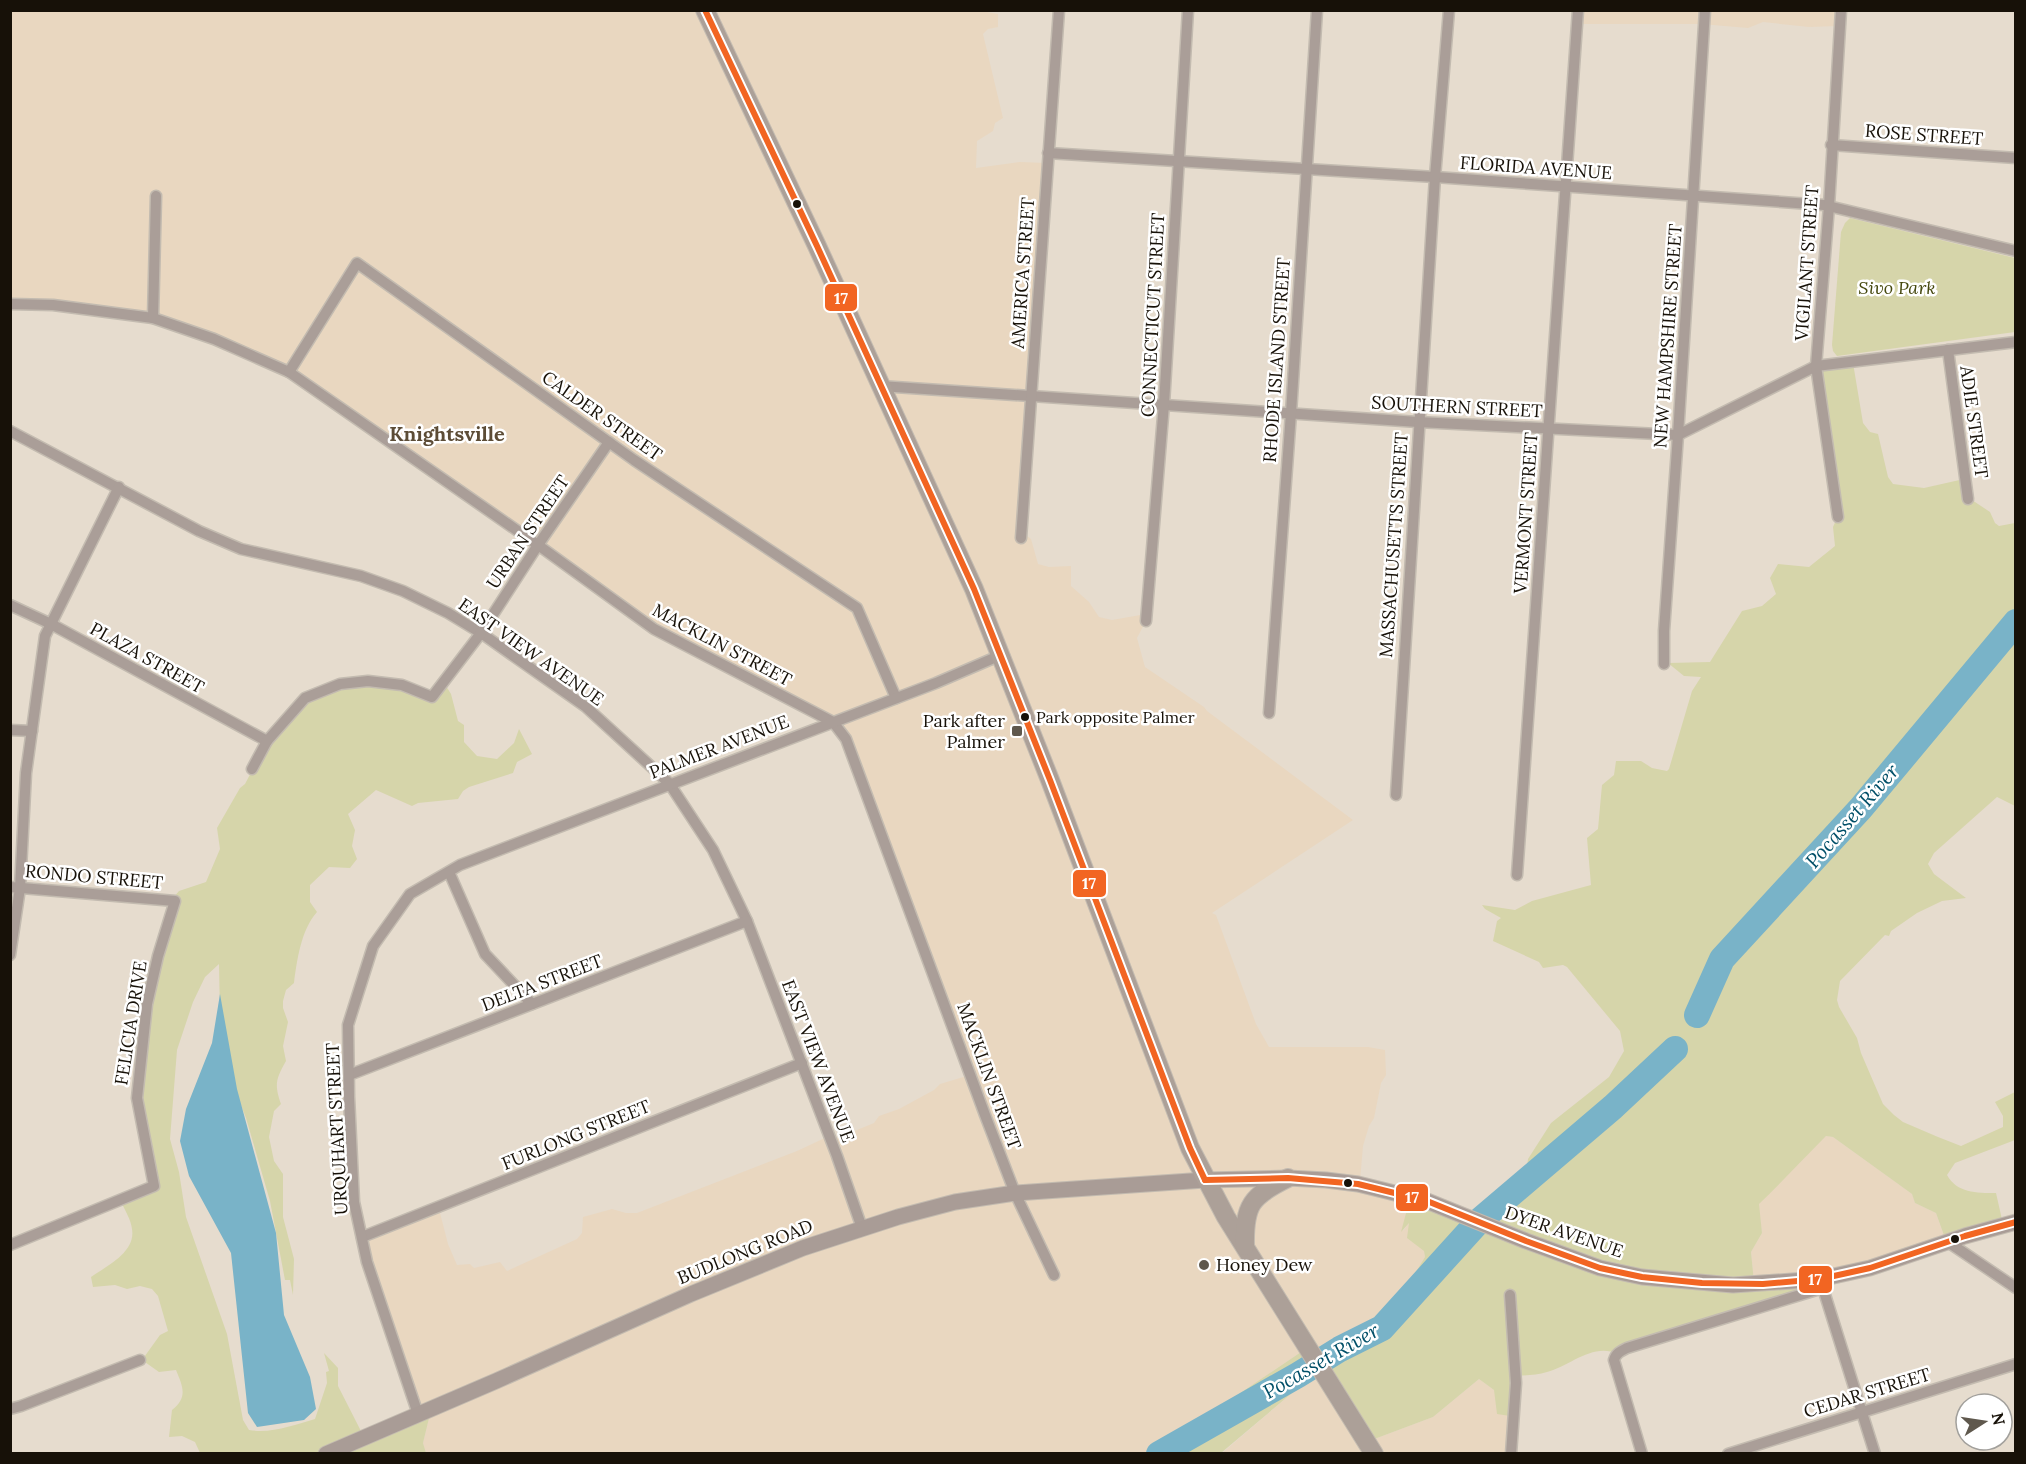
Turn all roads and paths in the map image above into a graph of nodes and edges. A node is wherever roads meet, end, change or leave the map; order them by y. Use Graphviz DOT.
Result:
graph roads {
  1 [pos="705,10"];
  2 [pos="1059,10"];
  3 [pos="1188,10"];
  4 [pos="1317,10"];
  5 [pos="1449,10"];
  6 [pos="1578,10"];
  7 [pos="1705,10"];
  8 [pos="1841,10"];
  9 [pos="1831,145"];
  10 [pos="1048,153"];
  11 [pos="2016,158"];
  12 [pos="1178,160"];
  13 [pos="1307,168"];
  14 [pos="1435,177"];
  15 [pos="1567,188"];
  16 [pos="156,196"];
  17 [pos="1694,196"];
  18 [pos="1829,206"];
  19 [pos="2016,251"];
  20 [pos="10,304"];
  21 [pos="153,318"];
  22 [pos="2016,342"];
  23 [pos="1948,350"];
  24 [pos="1816,366"];
  25 [pos="289,372"];
  26 [pos="879,386"];
  27 [pos="1031,395"];
  28 [pos="1164,404"];
  29 [pos="1291,413"];
  30 [pos="1418,422"];
  31 [pos="1549,428"];
  32 [pos="10,431"];
  33 [pos="1678,435"];
  34 [pos="609,442"];
  35 [pos="119,487"];
  36 [pos="1968,499"];
  37 [pos="1838,517"];
  38 [pos="1021,538"];
  39 [pos="538,545"];
  40 [pos="10,605"];
  41 [pos="1146,621"];
  42 [pos="51,624"];
  43 [pos="481,633"];
  44 [pos="1001,655"];
  45 [pos="1664,664"];
  46 [pos="896,698"];
  47 [pos="1269,713"];
  48 [pos="832,722"];
  49 [pos="10,730"];
  50 [pos="32,731"];
  51 [pos="267,741"];
  52 [pos="252,769"];
  53 [pos="669,783"];
  54 [pos="1396,795"];
  55 [pos="449,872"];
  56 [pos="1517,875"];
  57 [pos="15,887"];
  58 [pos="175,901"];
  59 [pos="747,921"];
  60 [pos="10,955"];
  61 [pos="532,1004"];
  62 [pos="802,1063"];
  63 [pos="349,1075"];
  64 [pos="1288,1178"];
  65 [pos="1205,1180"];
  66 [pos="1015,1193"];
  67 [pos="2016,1222"];
  68 [pos="862,1228"];
  69 [pos="362,1237"];
  70 [pos="1948,1242"];
  71 [pos="10,1245"];
  72 [pos="1245,1248"];
  73 [pos="1054,1275"];
  74 [pos="1821,1283"];
  75 [pos="2016,1288"];
  76 [pos="1510,1295"];
  77 [pos="140,1360"];
  78 [pos="2016,1364"];
  79 [pos="10,1409"];
  80 [pos="1861,1412"];
  81 [pos="418,1414"];
  82 [pos="326,1454"];
  83 [pos="1374,1454"];
  84 [pos="1511,1454"];
  85 [pos="1642,1454"];
  86 [pos="1728,1454"];
  87 [pos="1875,1454"];
  1 -- 26 [label="main road"];
  2 -- 10 [label="street, AMERICA STREET"];
  3 -- 12 [label="street, CONNECTICUT STREET"];
  4 -- 13 [label="street, RHODE ISLAND STREET"];
  5 -- 14 [label="street, MASSACHUSETTS STREET"];
  6 -- 15 [label="street, VERMONT STREET"];
  7 -- 17 [label="street, NEW HAMPSHIRE STREET"];
  8 -- 9 [label="street, VIGILANT STREET"];
  9 -- 11 [label="street, ROSE STREET"];
  9 -- 18 [label="street, VIGILANT STREET"];
  10 -- 12 [label="street, FLORIDA AVENUE"];
  10 -- 27 [label="street, AMERICA STREET"];
  12 -- 13 [label="street, FLORIDA AVENUE"];
  12 -- 28 [label="street, CONNECTICUT STREET"];
  13 -- 14 [label="street, FLORIDA AVENUE"];
  13 -- 29 [label="street, RHODE ISLAND STREET"];
  14 -- 15 [label="street, FLORIDA AVENUE"];
  14 -- 30 [label="street, MASSACHUSETTS STREET"];
  15 -- 17 [label="street, FLORIDA AVENUE"];
  15 -- 31 [label="street, VERMONT STREET"];
  16 -- 21 [label="street"];
  17 -- 18 [label="street, FLORIDA AVENUE"];
  17 -- 33 [label="street, NEW HAMPSHIRE STREET"];
  18 -- 19 [label="street, FLORIDA AVENUE"];
  18 -- 24 [label="street, VIGILANT STREET"];
  20 -- 21 [label="street, MACKLIN STREET"];
  21 -- 25 [label="street, MACKLIN STREET"];
  22 -- 23 [label="street, SOUTHERN STREET"];
  23 -- 24 [label="street, SOUTHERN STREET"];
  23 -- 36 [label="street, ADIE STREET"];
  24 -- 33 [label="street, SOUTHERN STREET"];
  24 -- 37 [label="street, VIGILANT STREET"];
  25 -- 34 [label="street, CALDER STREET"];
  25 -- 39 [label="street, MACKLIN STREET"];
  26 -- 27 [label="street, SOUTHERN STREET"];
  26 -- 44 [label="main road"];
  27 -- 28 [label="street, SOUTHERN STREET"];
  27 -- 38 [label="street, AMERICA STREET"];
  28 -- 29 [label="street, SOUTHERN STREET"];
  28 -- 41 [label="street, CONNECTICUT STREET"];
  29 -- 30 [label="street, SOUTHERN STREET"];
  29 -- 47 [label="street, RHODE ISLAND STREET"];
  30 -- 31 [label="street, SOUTHERN STREET"];
  30 -- 54 [label="street, MASSACHUSETTS STREET"];
  31 -- 33 [label="street, SOUTHERN STREET"];
  31 -- 56 [label="street, VERMONT STREET"];
  32 -- 35 [label="street, EAST VIEW AVENUE"];
  33 -- 45 [label="street, NEW HAMPSHIRE STREET"];
  34 -- 39 [label="street, URBAN STREET"];
  34 -- 46 [label="street, CALDER STREET"];
  35 -- 42 [label="street"];
  35 -- 43 [label="street, EAST VIEW AVENUE"];
  39 -- 43 [label="street, URBAN STREET"];
  39 -- 48 [label="street, MACKLIN STREET"];
  40 -- 42 [label="street, PLAZA STREET"];
  42 -- 50 [label="street"];
  42 -- 51 [label="street, PLAZA STREET"];
  43 -- 51 [label="street, URBAN STREET"];
  43 -- 53 [label="street, EAST VIEW AVENUE"];
  44 -- 46 [label="street, PALMER AVENUE"];
  44 -- 65 [label="main road"];
  46 -- 48 [label="street, PALMER AVENUE"];
  48 -- 53 [label="street, PALMER AVENUE"];
  48 -- 66 [label="street, MACKLIN STREET"];
  49 -- 50 [label="street"];
  50 -- 57 [label="street"];
  51 -- 52 [label="street"];
  53 -- 55 [label="street, PALMER AVENUE"];
  53 -- 59 [label="street, EAST VIEW AVENUE"];
  55 -- 61 [label="street"];
  55 -- 63 [label="street, URQUHART STREET"];
  57 -- 58 [label="street, RONDO STREET"];
  57 -- 60 [label="street"];
  58 -- 71 [label="street, FELICIA DRIVE"];
  59 -- 61 [label="street, DELTA STREET"];
  59 -- 62 [label="street, EAST VIEW AVENUE"];
  61 -- 63 [label="street, DELTA STREET"];
  62 -- 68 [label="street, EAST VIEW AVENUE"];
  62 -- 69 [label="street, FURLONG STREET"];
  63 -- 69 [label="street, URQUHART STREET"];
  64 -- 65 [label="main road, DYER AVENUE"];
  64 -- 72 [label="main road"];
  64 -- 74 [label="main road, DYER AVENUE"];
  65 -- 66 [label="main road, BUDLONG ROAD"];
  65 -- 72 [label="main road"];
  66 -- 68 [label="main road, BUDLONG ROAD"];
  66 -- 73 [label="street, MACKLIN STREET"];
  67 -- 70 [label="main road, DYER AVENUE"];
  68 -- 81 [label="main road, BUDLONG ROAD"];
  69 -- 81 [label="street, URQUHART STREET"];
  70 -- 74 [label="main road, DYER AVENUE"];
  70 -- 75 [label="street"];
  72 -- 83 [label="main road"];
  74 -- 80 [label="street"];
  74 -- 85 [label="street"];
  76 -- 84 [label="street"];
  77 -- 79 [label="street"];
  78 -- 80 [label="street, CEDAR STREET"];
  80 -- 86 [label="street, CEDAR STREET"];
  80 -- 87 [label="street"];
  81 -- 82 [label="main road, BUDLONG ROAD"];
}
